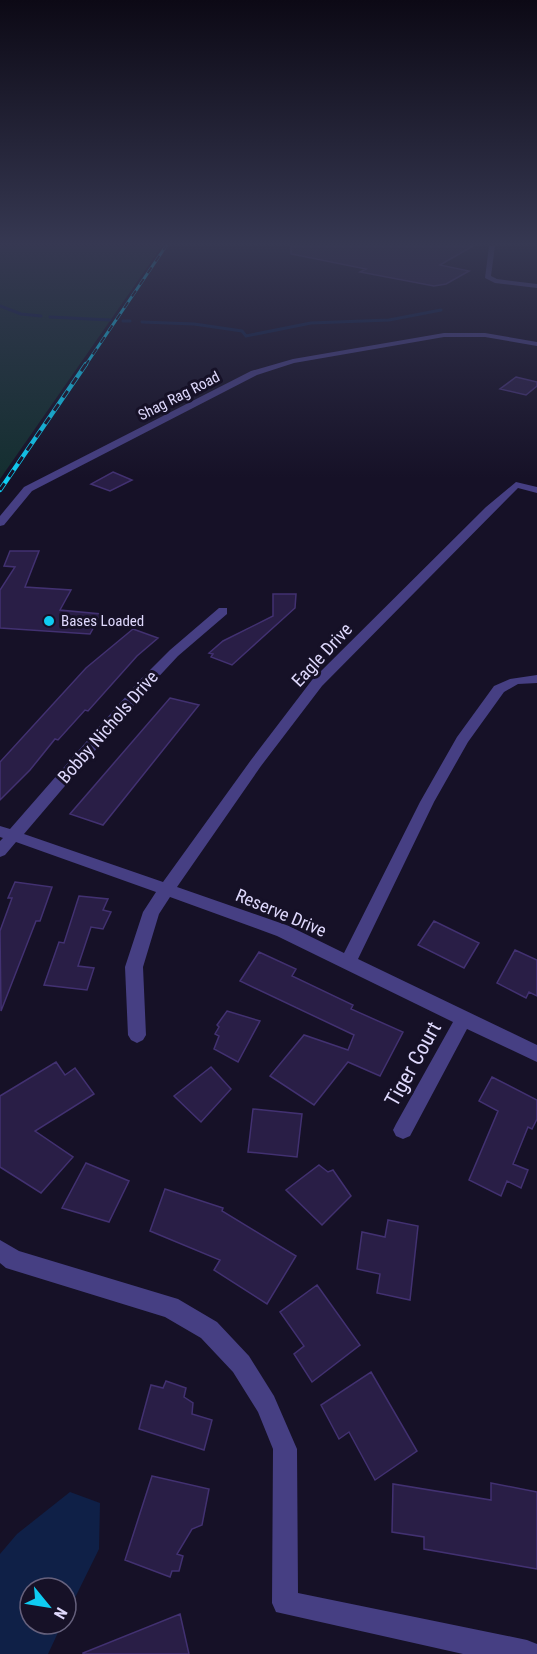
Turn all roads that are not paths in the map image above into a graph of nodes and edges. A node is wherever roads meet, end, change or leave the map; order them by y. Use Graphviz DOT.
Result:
graph roads {
  1 [pos="537,344"];
  2 [pos="537,490"];
  3 [pos="0,523"];
  4 [pos="223,610"];
  5 [pos="537,679"];
  6 [pos="7,833"];
  7 [pos="0,851"];
  8 [pos="168,889"];
  9 [pos="347,963"];
  10 [pos="463,1020"];
  11 [pos="137,1035"];
  12 [pos="537,1054"];
  13 [pos="403,1130"];
  14 [pos="0,1251"];
  15 [pos="527,1654"];
  1 -- 3 [label="street, Shag Rag Road"];
  2 -- 8 [label="street, Eagle Drive"];
  4 -- 6 [label="street, Bobby Nichols Drive"];
  5 -- 9 [label="street"];
  6 -- 7 [label="street, Bobby Nichols Drive"];
  6 -- 8 [label="street, Reserve Drive"];
  8 -- 9 [label="street, Reserve Drive"];
  8 -- 11 [label="street"];
  9 -- 10 [label="street, Reserve Drive"];
  10 -- 12 [label="street, Reserve Drive"];
  10 -- 13 [label="street, Tiger Court"];
  14 -- 15 [label="street"];
}
